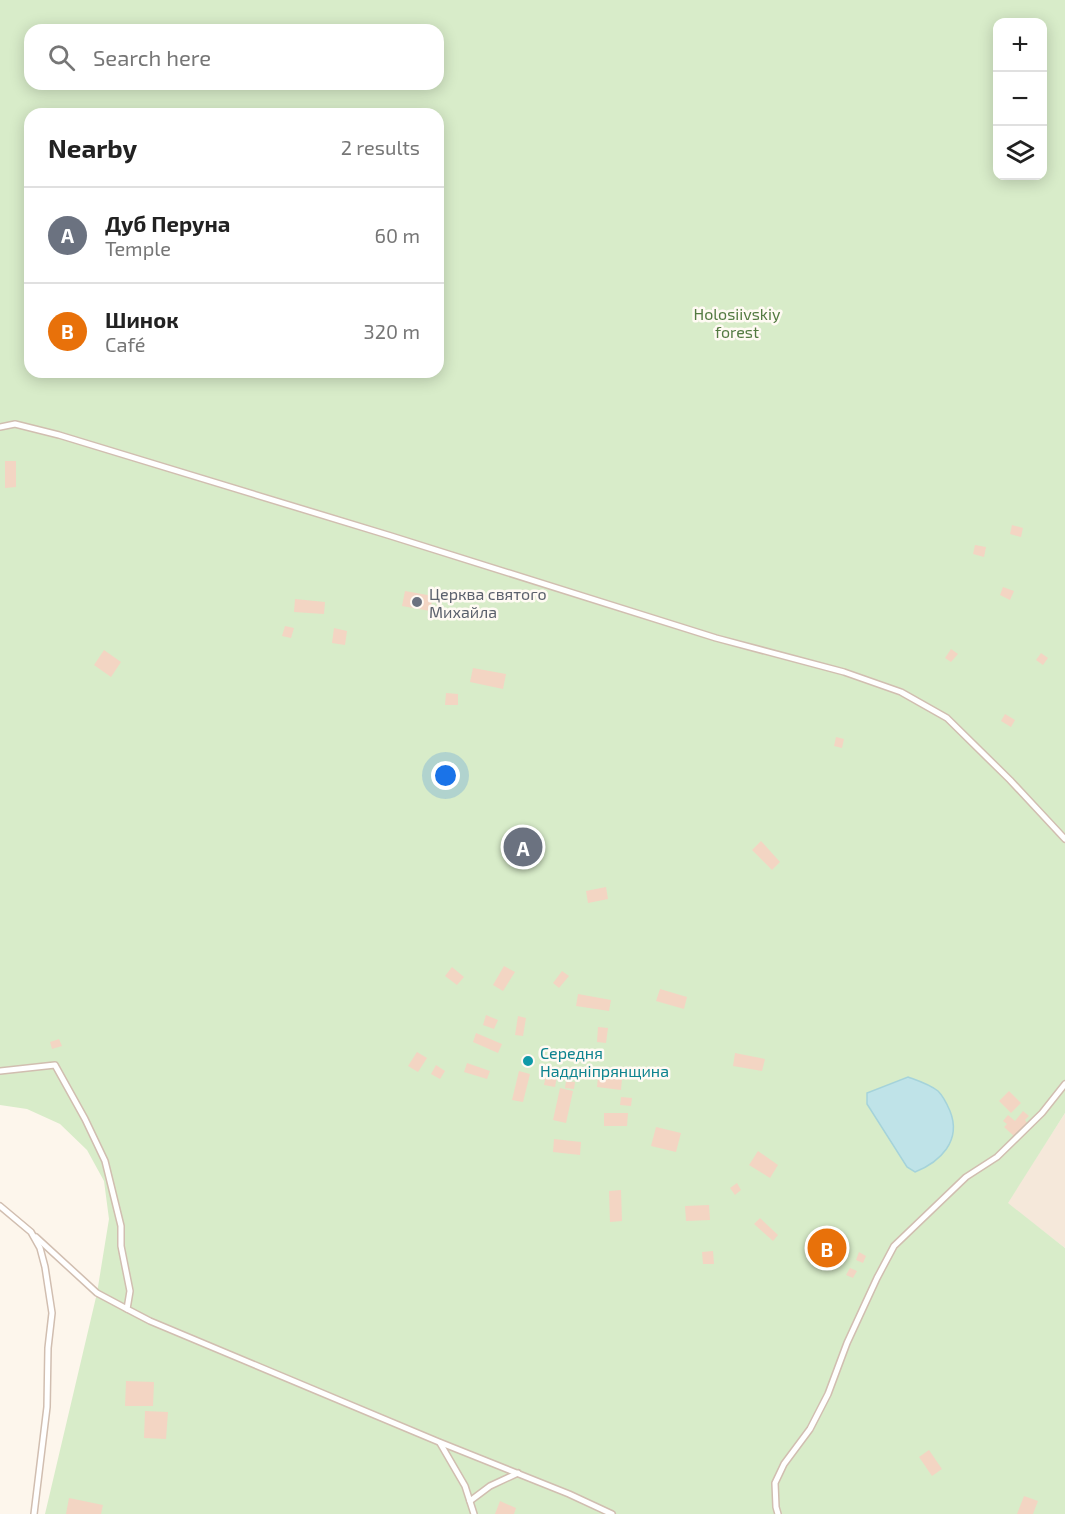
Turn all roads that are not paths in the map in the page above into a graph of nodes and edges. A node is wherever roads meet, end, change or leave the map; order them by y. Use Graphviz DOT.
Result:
graph roads {
  1 [pos="0,428"];
  2 [pos="1065,839"];
  3 [pos="0,1071"];
  4 [pos="1065,1083"];
  5 [pos="0,1206"];
  6 [pos="31,1232"];
  7 [pos="127,1309"];
  8 [pos="439,1442"];
  9 [pos="518,1473"];
  10 [pos="470,1501"];
  11 [pos="34,1514"];
  12 [pos="474,1514"];
  13 [pos="612,1514"];
  14 [pos="778,1514"];
  1 -- 2 [label="lane"];
  3 -- 7 [label="lane"];
  4 -- 14 [label="lane"];
  5 -- 6 [label="lane"];
  6 -- 7 [label="lane"];
  6 -- 11 [label="lane"];
  7 -- 8 [label="lane"];
  8 -- 9 [label="lane"];
  8 -- 10 [label="lane"];
  9 -- 10 [label="lane"];
  9 -- 13 [label="lane"];
  10 -- 12 [label="lane"];
}
